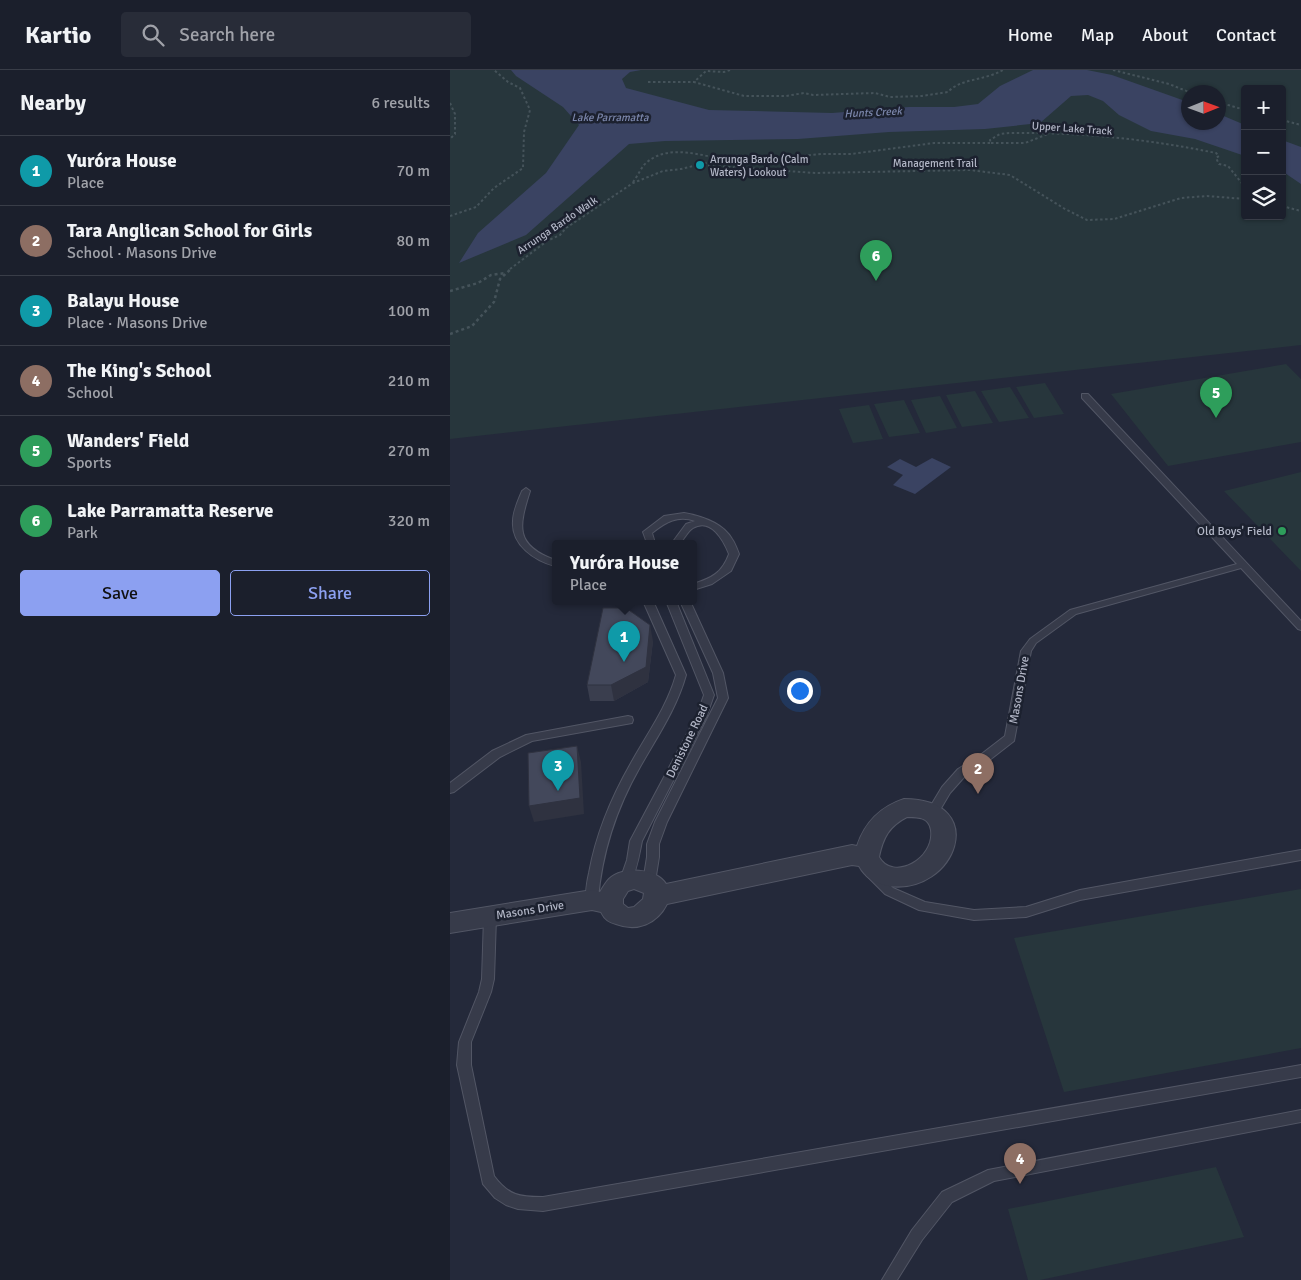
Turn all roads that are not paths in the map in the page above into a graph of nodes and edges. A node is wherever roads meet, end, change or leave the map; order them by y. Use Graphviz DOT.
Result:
graph roads {
  1 [pos="1085,396"];
  2 [pos="526,491"];
  3 [pos="703,522"];
  4 [pos="650,540"];
  5 [pos="678,540"];
  6 [pos="552,562"];
  7 [pos="1242,565"];
  8 [pos="697,586"];
  9 [pos="650,605"];
  10 [pos="673,605"];
  11 [pos="687,605"];
  12 [pos="1301,628"];
  13 [pos="628,720"];
  14 [pos="450,789"];
  15 [pos="933,812"];
  16 [pos="1301,855"];
  17 [pos="859,856"];
  18 [pos="644,886"];
  19 [pos="601,902"];
  20 [pos="490,917"];
  21 [pos="450,923"];
  22 [pos="1301,1071"];
  23 [pos="1301,1116"];
  24 [pos="889,1280"];
  1 -- 7 [label="lane"];
  2 -- 6 [label="lane"];
  3 -- 4 [label="lane"];
  3 -- 5 [label="lane"];
  3 -- 8 [label="lane"];
  7 -- 12 [label="lane"];
  7 -- 15 [label="lane, Masons Drive"];
  9 -- 19 [label="lane"];
  10 -- 18 [label="lane, Denistone Road"];
  11 -- 18 [label="lane, Denistone Road"];
  13 -- 14 [label="lane"];
  15 -- 17 [label="street"];
  15 -- 17 [label="street"];
  16 -- 17 [label="lane"];
  17 -- 18 [label="street"];
  18 -- 19 [label="street"];
  18 -- 19 [label="street"];
  19 -- 20 [label="street, Masons Drive"];
  20 -- 21 [label="street, Masons Drive"];
  20 -- 22 [label="lane"];
  23 -- 24 [label="lane"];
}
